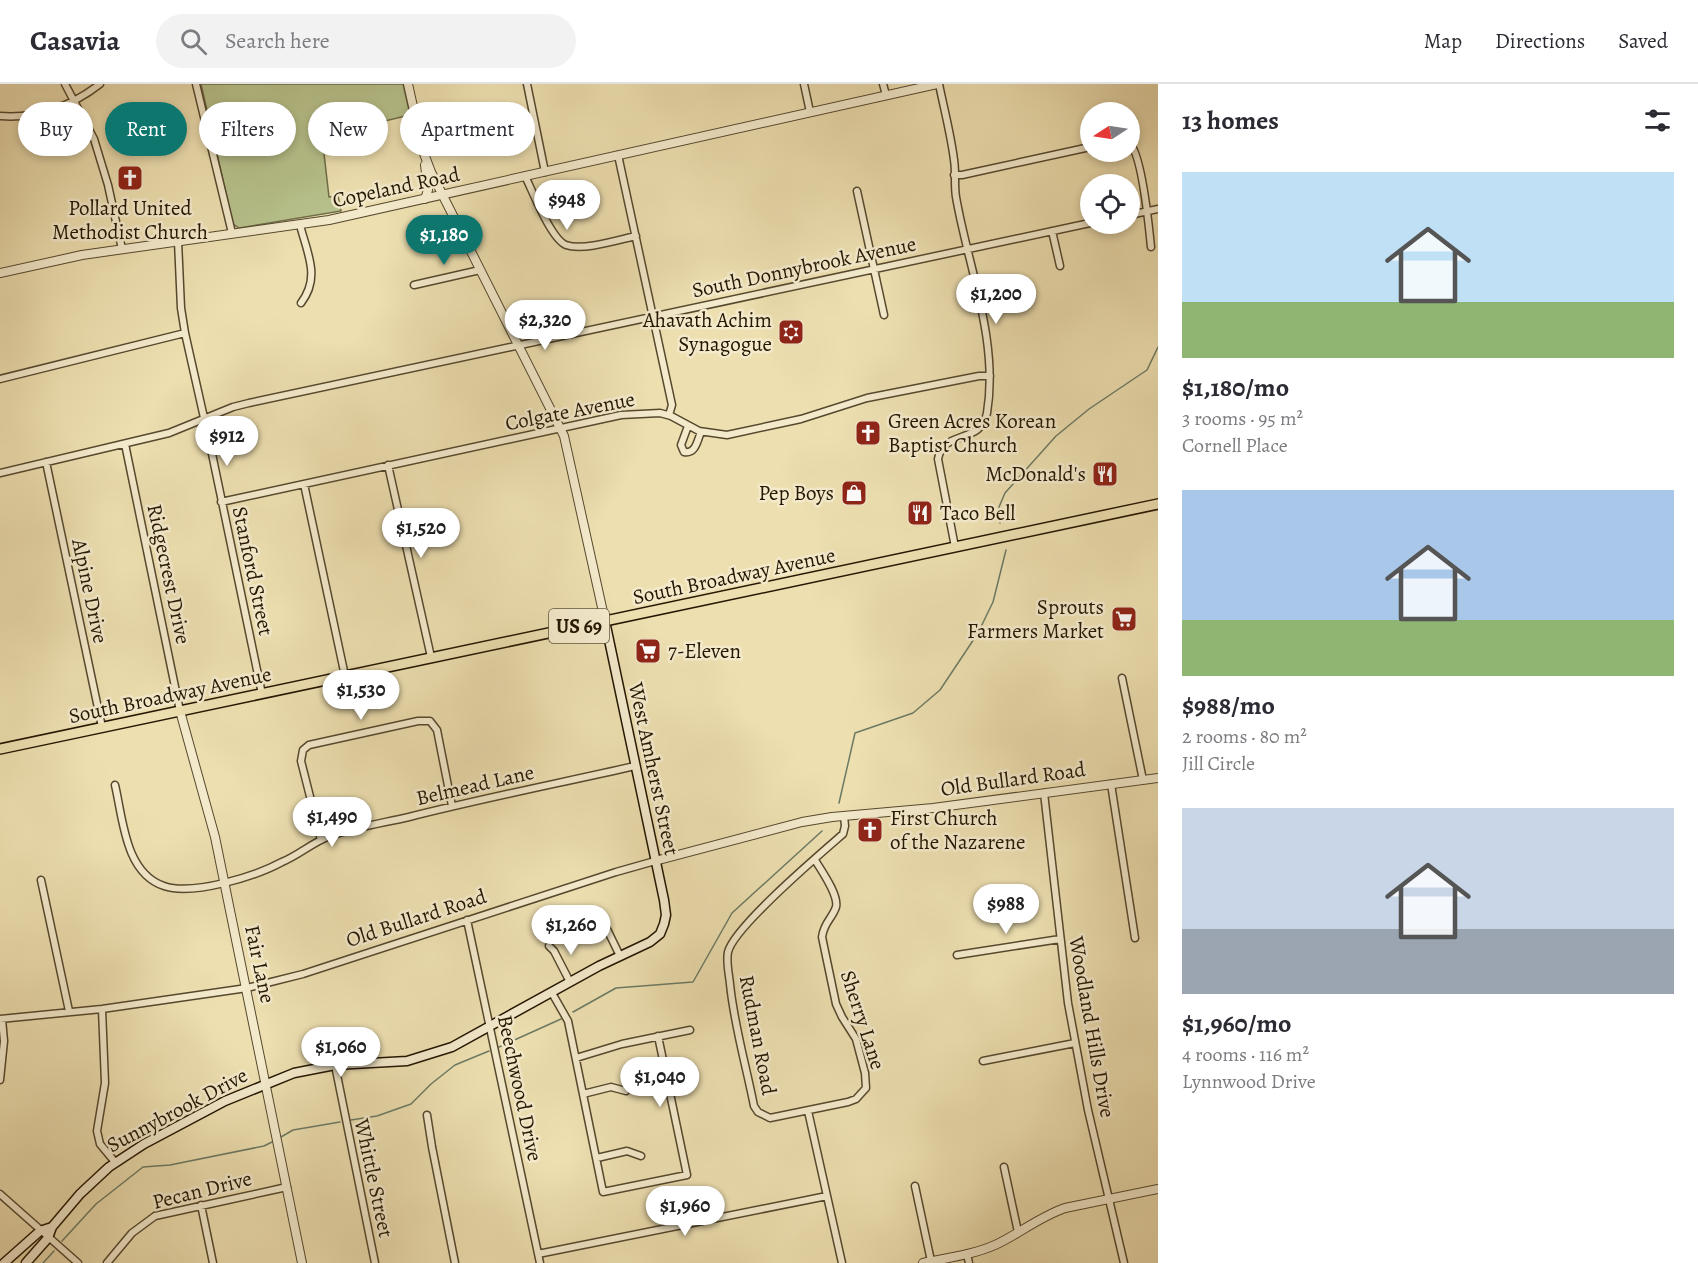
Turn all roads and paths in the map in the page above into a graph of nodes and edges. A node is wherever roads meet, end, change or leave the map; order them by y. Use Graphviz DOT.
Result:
graph roads {
  1 [pos="65,84"];
  2 [pos="100,84"];
  3 [pos="196,84"];
  4 [pos="408,84"];
  5 [pos="527,84"];
  6 [pos="804,84"];
  7 [pos="883,84"];
  8 [pos="938,84"];
  9 [pos="886,95"];
  10 [pos="74,102"];
  11 [pos="810,112"];
  12 [pos="0,116"];
  13 [pos="18,116"];
  14 [pos="93,137"];
  15 [pos="1080,149"];
  16 [pos="618,155"];
  17 [pos="425,157"];
  18 [pos="1138,162"];
  19 [pos="545,172"];
  20 [pos="954,175"];
  21 [pos="525,176"];
  22 [pos="857,191"];
  23 [pos="442,196"];
  24 [pos="425,200"];
  25 [pos="1158,208"];
  26 [pos="1147,211"];
  27 [pos="1140,212"];
  28 [pos="300,225"];
  29 [pos="1080,225"];
  30 [pos="1052,231"];
  31 [pos="232,233"];
  32 [pos="636,237"];
  33 [pos="178,241"];
  34 [pos="1151,247"];
  35 [pos="122,249"];
  36 [pos="967,249"];
  37 [pos="1060,266"];
  38 [pos="875,269"];
  39 [pos="480,270"];
  40 [pos="0,273"];
  41 [pos="414,285"];
  42 [pos="302,303"];
  43 [pos="884,315"];
  44 [pos="653,316"];
  45 [pos="185,333"];
  46 [pos="518,345"];
  47 [pos="990,376"];
  48 [pos="0,379"];
  49 [pos="669,415"];
  50 [pos="204,418"];
  51 [pos="688,426"];
  52 [pos="561,429"];
  53 [pos="701,432"];
  54 [pos="125,444"];
  55 [pos="46,462"];
  56 [pos="388,465"];
  57 [pos="0,472"];
  58 [pos="304,484"];
  59 [pos="221,501"];
  60 [pos="1158,504"];
  61 [pos="955,547"];
  62 [pos="605,621"];
  63 [pos="431,657"];
  64 [pos="345,676"];
  65 [pos="1122,678"];
  66 [pos="262,694"];
  67 [pos="180,711"];
  68 [pos="102,727"];
  69 [pos="0,749"];
  70 [pos="635,766"];
  71 [pos="1158,778"];
  72 [pos="1143,780"];
  73 [pos="1111,784"];
  74 [pos="115,785"];
  75 [pos="1044,793"];
  76 [pos="452,806"];
  77 [pos="844,816"];
  78 [pos="321,840"];
  79 [pos="815,860"];
  80 [pos="655,861"];
  81 [pos="41,880"];
  82 [pos="224,882"];
  83 [pos="467,920"];
  84 [pos="603,921"];
  85 [pos="664,924"];
  86 [pos="1135,938"];
  87 [pos="1060,939"];
  88 [pos="549,946"];
  89 [pos="620,956"];
  90 [pos="957,956"];
  91 [pos="570,982"];
  92 [pos="248,988"];
  93 [pos="552,993"];
  94 [pos="102,1009"];
  95 [pos="69,1011"];
  96 [pos="1,1019"];
  97 [pos="490,1028"];
  98 [pos="690,1030"];
  99 [pos="658,1036"];
  100 [pos="1075,1043"];
  101 [pos="576,1058"];
  102 [pos="983,1061"];
  103 [pos="335,1065"];
  104 [pos="0,1080"];
  105 [pos="266,1083"];
  106 [pos="626,1091"];
  107 [pos="583,1094"];
  108 [pos="808,1111"];
  109 [pos="427,1115"];
  110 [pos="640,1156"];
  111 [pos="597,1158"];
  112 [pos="115,1162"];
  113 [pos="1004,1167"];
  114 [pos="915,1186"];
  115 [pos="287,1187"];
  116 [pos="1158,1188"];
  117 [pos="0,1194"];
  118 [pos="827,1196"];
  119 [pos="1110,1198"];
  120 [pos="201,1205"];
  121 [pos="52,1227"];
  122 [pos="40,1231"];
  123 [pos="1018,1232"];
  124 [pos="48,1238"];
  125 [pos="538,1254"];
  126 [pos="967,1254"];
  127 [pos="931,1261"];
  128 [pos="4,1263"];
  129 [pos="26,1263"];
  130 [pos="78,1263"];
  131 [pos="107,1263"];
  132 [pos="213,1263"];
  133 [pos="302,1263"];
  134 [pos="375,1263"];
  135 [pos="455,1263"];
  136 [pos="540,1263"];
  137 [pos="842,1263"];
  138 [pos="922,1263"];
  139 [pos="969,1263"];
  140 [pos="1124,1263"];
  1 -- 10 [label="street"];
  2 -- 10 [label="street"];
  3 -- 31 [label="street"];
  4 -- 17 [label="street"];
  5 -- 19 [label="street"];
  6 -- 11 [label="street"];
  7 -- 9 [label="street"];
  8 -- 9 [label="street, Copeland Road"];
  8 -- 20 [label="street"];
  9 -- 11 [label="street, Copeland Road"];
  11 -- 16 [label="street, Copeland Road"];
  12 -- 13 [label="street"];
  14 -- 35 [label="street"];
  15 -- 20 [label="street"];
  16 -- 19 [label="street, Copeland Road"];
  16 -- 32 [label="street"];
  17 -- 23 [label="street"];
  17 -- 24 [label="street"];
  18 -- 26 [label="street"];
  19 -- 21 [label="street, Copeland Road"];
  20 -- 36 [label="street"];
  21 -- 23 [label="street, Copeland Road"];
  21 -- 32 [label="street"];
  22 -- 38 [label="street"];
  23 -- 24 [label="street, Copeland Road"];
  23 -- 39 [label="street"];
  24 -- 28 [label="street, Copeland Road"];
  25 -- 26 [label="street"];
  26 -- 27 [label="street"];
  26 -- 34 [label="street"];
  28 -- 31 [label="street, Copeland Road"];
  28 -- 42 [label="street"];
  29 -- 30 [label="street, South Donnybrook Avenue"];
  30 -- 36 [label="street, South Donnybrook Avenue"];
  30 -- 37 [label="street"];
  31 -- 33 [label="street, Copeland Road"];
  32 -- 44 [label="street"];
  33 -- 35 [label="street, Copeland Road"];
  33 -- 45 [label="street, Stanford Street"];
  35 -- 40 [label="street, Copeland Road"];
  36 -- 38 [label="street, South Donnybrook Avenue"];
  36 -- 47 [label="street"];
  38 -- 43 [label="street"];
  38 -- 44 [label="street, South Donnybrook Avenue"];
  39 -- 41 [label="street"];
  39 -- 46 [label="street"];
  44 -- 46 [label="street, South Donnybrook Avenue"];
  44 -- 49 [label="street"];
  45 -- 48 [label="street"];
  45 -- 50 [label="street, Stanford Street"];
  46 -- 50 [label="street, South Donnybrook Avenue"];
  46 -- 52 [label="street"];
  47 -- 53 [label="street, Colgate Avenue"];
  47 -- 61 [label="street"];
  49 -- 51 [label="street, Colgate Avenue"];
  49 -- 52 [label="street, Colgate Avenue"];
  50 -- 54 [label="street, South Donnybrook Avenue"];
  50 -- 59 [label="street, Stanford Street"];
  51 -- 53 [label="street, Colgate Avenue"];
  51 -- 53 [label="street"];
  52 -- 56 [label="street, Colgate Avenue"];
  52 -- 62 [label="street"];
  54 -- 55 [label="street, South Donnybrook Avenue"];
  54 -- 67 [label="street, Ridgecrest Drive"];
  55 -- 57 [label="street, South Donnybrook Avenue"];
  55 -- 68 [label="street, Alpine Drive"];
  56 -- 58 [label="street, Colgate Avenue"];
  56 -- 63 [label="street"];
  58 -- 59 [label="street, Colgate Avenue"];
  58 -- 64 [label="street"];
  59 -- 66 [label="street, Stanford Street"];
  60 -- 61 [label="main road, South Broadway Avenue / US 69"];
  61 -- 62 [label="main road, South Broadway Avenue / US 69"];
  62 -- 63 [label="main road, South Broadway Avenue / US 69"];
  62 -- 70 [label="main road, West Amherst Street"];
  63 -- 64 [label="main road, South Broadway Avenue / US 69"];
  64 -- 66 [label="main road, South Broadway Avenue / US 69"];
  65 -- 72 [label="street"];
  66 -- 67 [label="main road, South Broadway Avenue / US 69"];
  67 -- 68 [label="main road, South Broadway Avenue / US 69"];
  67 -- 82 [label="street, Fair Lane"];
  68 -- 69 [label="main road, South Broadway Avenue / US 69"];
  70 -- 76 [label="street, Belmead Lane"];
  70 -- 80 [label="main road, West Amherst Street"];
  71 -- 72 [label="street, Old Bullard Road"];
  72 -- 73 [label="street, Old Bullard Road"];
  73 -- 75 [label="street, Old Bullard Road"];
  73 -- 86 [label="street"];
  74 -- 82 [label="street, Belmead Lane"];
  75 -- 77 [label="street, Old Bullard Road"];
  75 -- 87 [label="street, Woodland Hills Drive"];
  76 -- 78 [label="street, Belmead Lane"];
  76 -- 78 [label="street"];
  77 -- 79 [label="street, Rudman Road"];
  77 -- 80 [label="street, Old Bullard Road"];
  78 -- 82 [label="street, Belmead Lane"];
  79 -- 108 [label="street, Sherry Lane"];
  79 -- 108 [label="street, Rudman Road"];
  80 -- 83 [label="street, Old Bullard Road"];
  80 -- 85 [label="main road, West Amherst Street"];
  81 -- 95 [label="street"];
  82 -- 92 [label="street, Fair Lane"];
  83 -- 92 [label="street, Old Bullard Road"];
  83 -- 97 [label="street, Beechwood Drive"];
  84 -- 89 [label="street"];
  85 -- 89 [label="main road, Sunnybrook Drive"];
  87 -- 90 [label="street"];
  87 -- 100 [label="street, Woodland Hills Drive"];
  88 -- 91 [label="street"];
  89 -- 91 [label="main road, Sunnybrook Drive"];
  91 -- 93 [label="main road, Sunnybrook Drive"];
  92 -- 94 [label="street, Old Bullard Road"];
  92 -- 105 [label="street, Fair Lane"];
  93 -- 97 [label="main road, Sunnybrook Drive"];
  93 -- 101 [label="street"];
  94 -- 95 [label="street, Old Bullard Road"];
  94 -- 112 [label="street"];
  95 -- 96 [label="street, Old Bullard Road"];
  96 -- 104 [label="street"];
  97 -- 103 [label="main road, Sunnybrook Drive"];
  97 -- 125 [label="street, Beechwood Drive"];
  98 -- 99 [label="street"];
  99 -- 101 [label="street"];
  99 -- 111 [label="street"];
  100 -- 102 [label="street"];
  100 -- 119 [label="street, Woodland Hills Drive"];
  101 -- 107 [label="street"];
  103 -- 105 [label="main road, Sunnybrook Drive"];
  103 -- 134 [label="street, Whittle Street"];
  105 -- 112 [label="main road, Sunnybrook Drive"];
  105 -- 115 [label="street, Fair Lane"];
  106 -- 107 [label="street"];
  107 -- 111 [label="street"];
  108 -- 118 [label="street"];
  109 -- 135 [label="street"];
  110 -- 111 [label="street"];
  112 -- 121 [label="main road, Sunnybrook Drive"];
  113 -- 123 [label="street"];
  114 -- 127 [label="street"];
  115 -- 120 [label="street, Pecan Drive"];
  115 -- 133 [label="street, Fair Lane"];
  116 -- 119 [label="street"];
  117 -- 122 [label="street"];
  118 -- 125 [label="street"];
  118 -- 137 [label="street"];
  119 -- 123 [label="street"];
  119 -- 140 [label="street, Woodland Hills Drive"];
  120 -- 131 [label="street, Pecan Drive"];
  120 -- 132 [label="street"];
  121 -- 122 [label="main road"];
  121 -- 124 [label="main road, Sunnybrook Drive"];
  122 -- 124 [label="street"];
  122 -- 128 [label="main road"];
  123 -- 126 [label="street"];
  124 -- 129 [label="main road, Sunnybrook Drive"];
  124 -- 130 [label="street"];
  125 -- 136 [label="street, Beechwood Drive"];
  126 -- 127 [label="street"];
  126 -- 139 [label="street"];
  127 -- 138 [label="street"];
}
